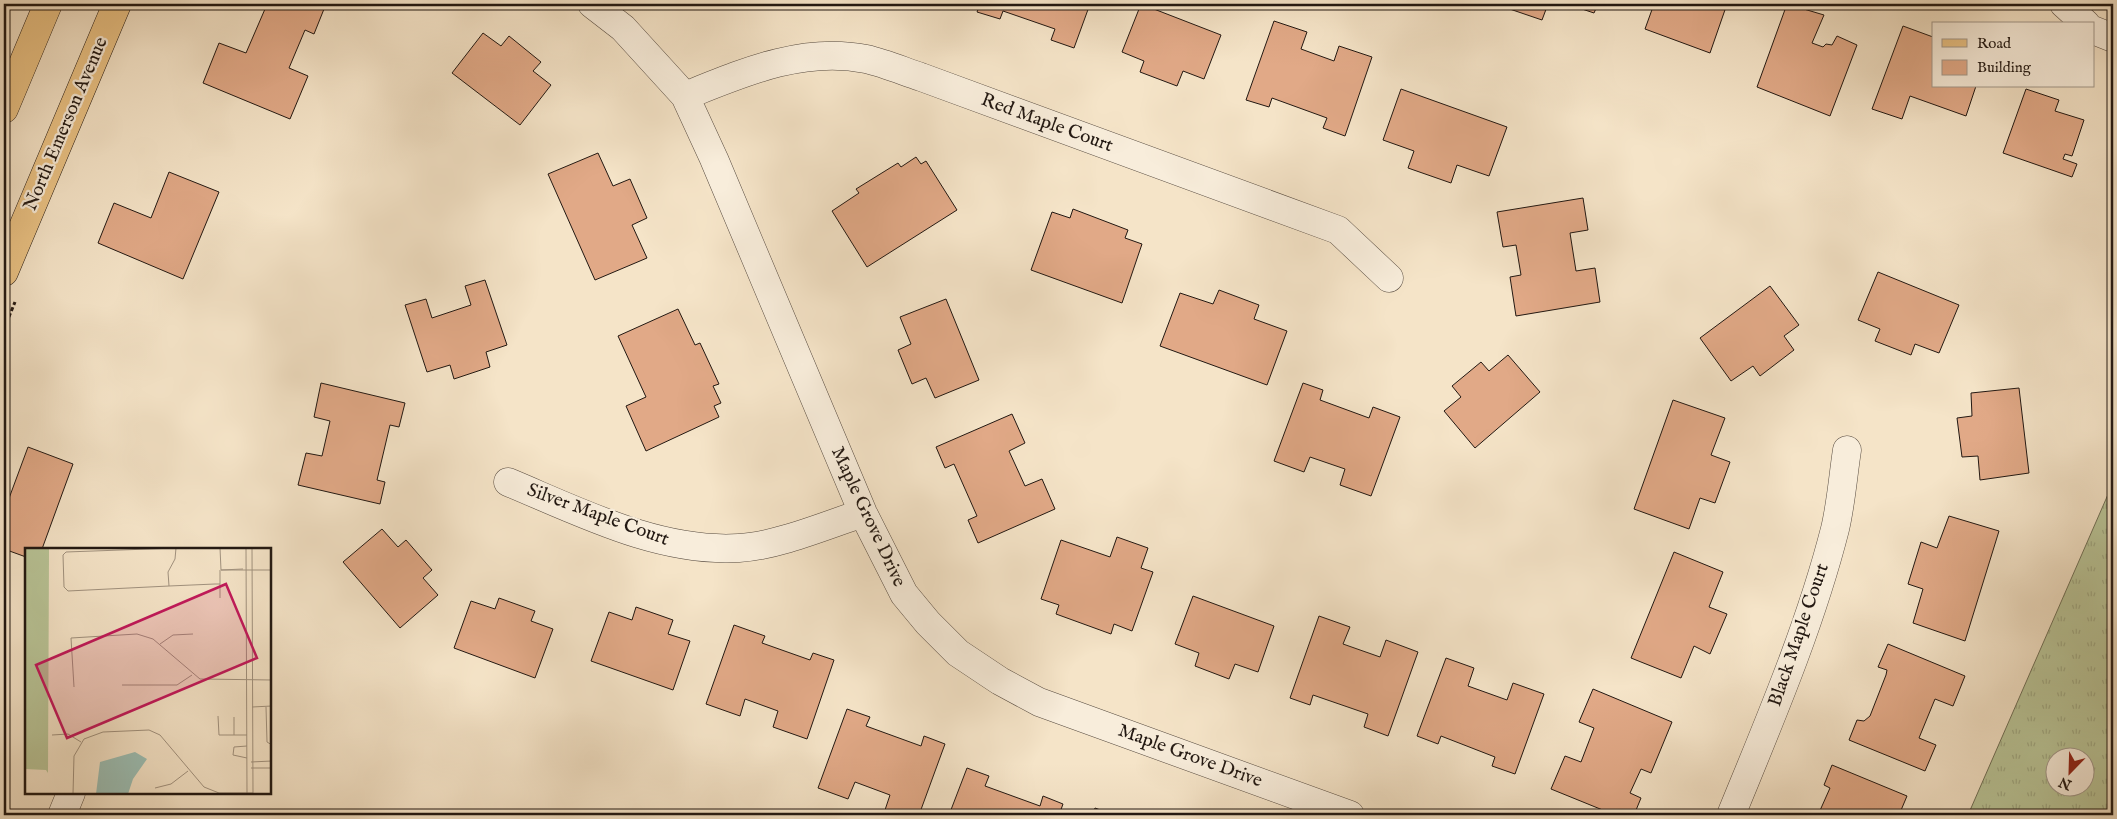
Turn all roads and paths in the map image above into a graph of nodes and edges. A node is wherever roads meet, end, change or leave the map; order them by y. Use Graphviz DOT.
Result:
graph roads {
  1 [pos="48,4"];
  2 [pos="117,4"];
  3 [pos="592,4"];
  4 [pos="2064,4"];
  5 [pos="2084,22"];
  6 [pos="2094,30"];
  7 [pos="2113,38"];
  8 [pos="685,96"];
  9 [pos="4,109"];
  10 [pos="4,272"];
  11 [pos="1389,278"];
  12 [pos="1847,450"];
  13 [pos="508,482"];
  14 [pos="863,513"];
  15 [pos="71,794"];
  16 [pos="62,815"];
  17 [pos="1350,815"];
  18 [pos="1731,815"];
  1 -- 9 [label="main road"];
  2 -- 10 [label="main road, North Emerson Avenue"];
  3 -- 8 [label="street, Maple Grove Drive"];
  4 -- 5 [label="street"];
  6 -- 7 [label="street"];
  8 -- 11 [label="street, Red Maple Court"];
  8 -- 14 [label="street, Maple Grove Drive"];
  12 -- 18 [label="street, Black Maple Court"];
  13 -- 14 [label="street, Silver Maple Court"];
  14 -- 17 [label="street, Maple Grove Drive"];
  15 -- 16 [label="street"];
}
